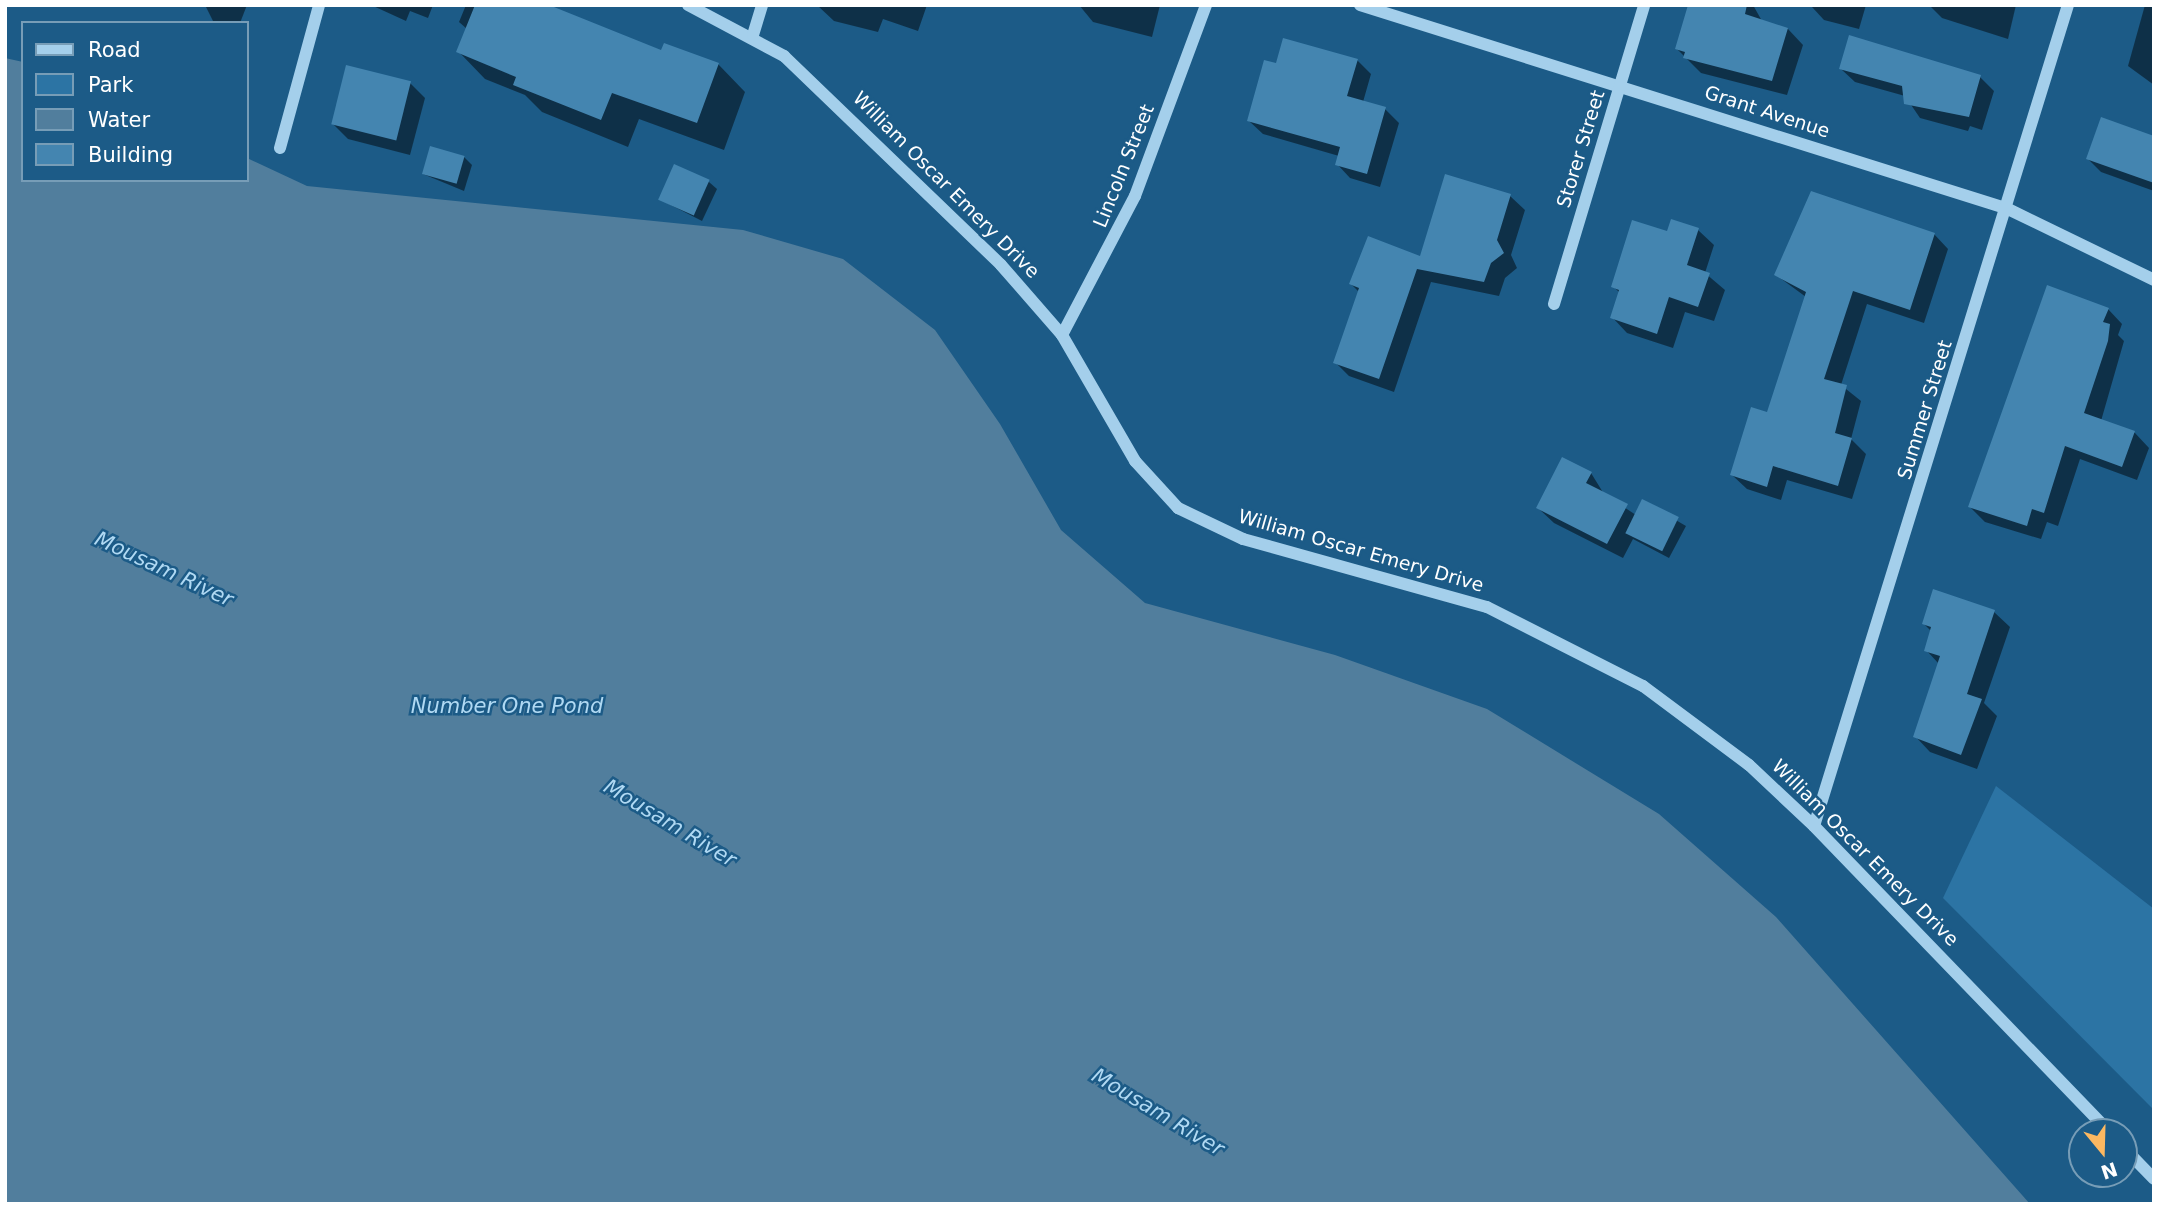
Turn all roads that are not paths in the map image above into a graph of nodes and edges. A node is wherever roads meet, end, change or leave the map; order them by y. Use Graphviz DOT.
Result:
graph roads {
  1 [pos="320,5"];
  2 [pos="688,5"];
  3 [pos="762,5"];
  4 [pos="1206,5"];
  5 [pos="1360,5"];
  6 [pos="1644,5"];
  7 [pos="2068,5"];
  8 [pos="753,34"];
  9 [pos="1621,85"];
  10 [pos="280,148"];
  11 [pos="2008,209"];
  12 [pos="2154,280"];
  13 [pos="1554,304"];
  14 [pos="1062,335"];
  15 [pos="1814,826"];
  16 [pos="2096,1118"];
  17 [pos="2138,1162"];
  18 [pos="2154,1179"];
  1 -- 10 [label="street"];
  2 -- 8 [label="street, William Oscar Emery Drive"];
  3 -- 8 [label="street"];
  4 -- 14 [label="street, Lincoln Street"];
  5 -- 9 [label="street, Grant Avenue"];
  6 -- 9 [label="street, Storer Street"];
  7 -- 11 [label="street, Summer Street"];
  8 -- 14 [label="street, William Oscar Emery Drive"];
  9 -- 11 [label="street, Grant Avenue"];
  9 -- 13 [label="street, Storer Street"];
  11 -- 12 [label="street, Grant Avenue"];
  11 -- 15 [label="street, Summer Street"];
  14 -- 15 [label="street, William Oscar Emery Drive"];
  15 -- 16 [label="street, William Oscar Emery Drive"];
  17 -- 18 [label="street"];
}
